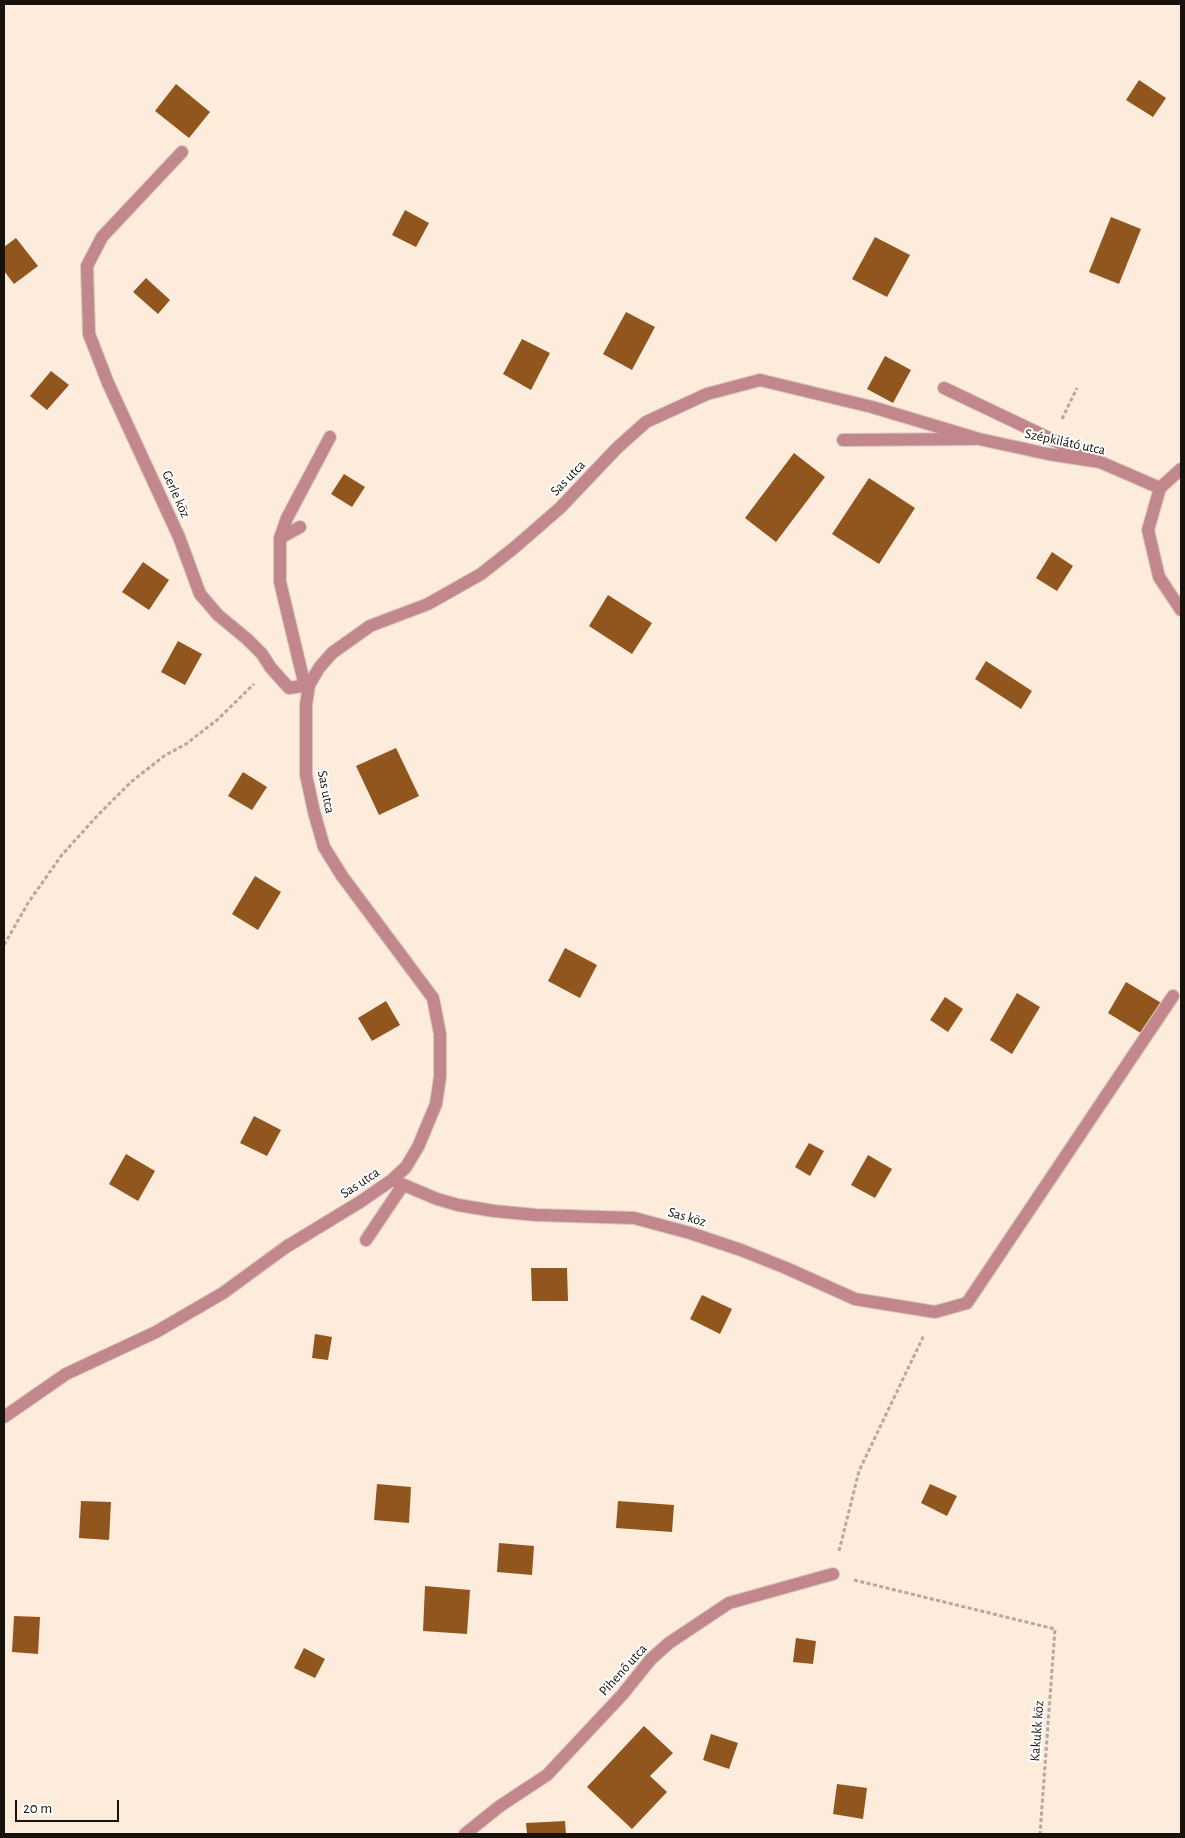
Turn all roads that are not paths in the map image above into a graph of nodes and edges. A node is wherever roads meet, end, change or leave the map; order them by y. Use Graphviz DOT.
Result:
graph roads {
  1 [pos="182,152"];
  2 [pos="944,388"];
  3 [pos="330,437"];
  4 [pos="979,439"];
  5 [pos="843,440"];
  6 [pos="1100,462"];
  7 [pos="1181,469"];
  8 [pos="1160,488"];
  9 [pos="300,527"];
  10 [pos="280,538"];
  11 [pos="1181,610"];
  12 [pos="309,685"];
  13 [pos="1174,996"];
  14 [pos="397,1182"];
  15 [pos="366,1240"];
  16 [pos="4,1417"];
  17 [pos="833,1574"];
  18 [pos="465,1834"];
  1 -- 12 [label="street, Gerle köz"];
  2 -- 6 [label="street"];
  3 -- 10 [label="street"];
  4 -- 5 [label="street"];
  4 -- 6 [label="street, Szépkilátó utca"];
  4 -- 12 [label="street, Sas utca"];
  6 -- 8 [label="street, Szépkilátó utca"];
  7 -- 8 [label="street"];
  8 -- 11 [label="street"];
  9 -- 10 [label="street"];
  10 -- 12 [label="street"];
  12 -- 14 [label="street, Sas utca"];
  13 -- 14 [label="street, Sas köz"];
  14 -- 15 [label="street"];
  14 -- 16 [label="street, Sas utca"];
  17 -- 18 [label="street, Pihenő utca"];
}
